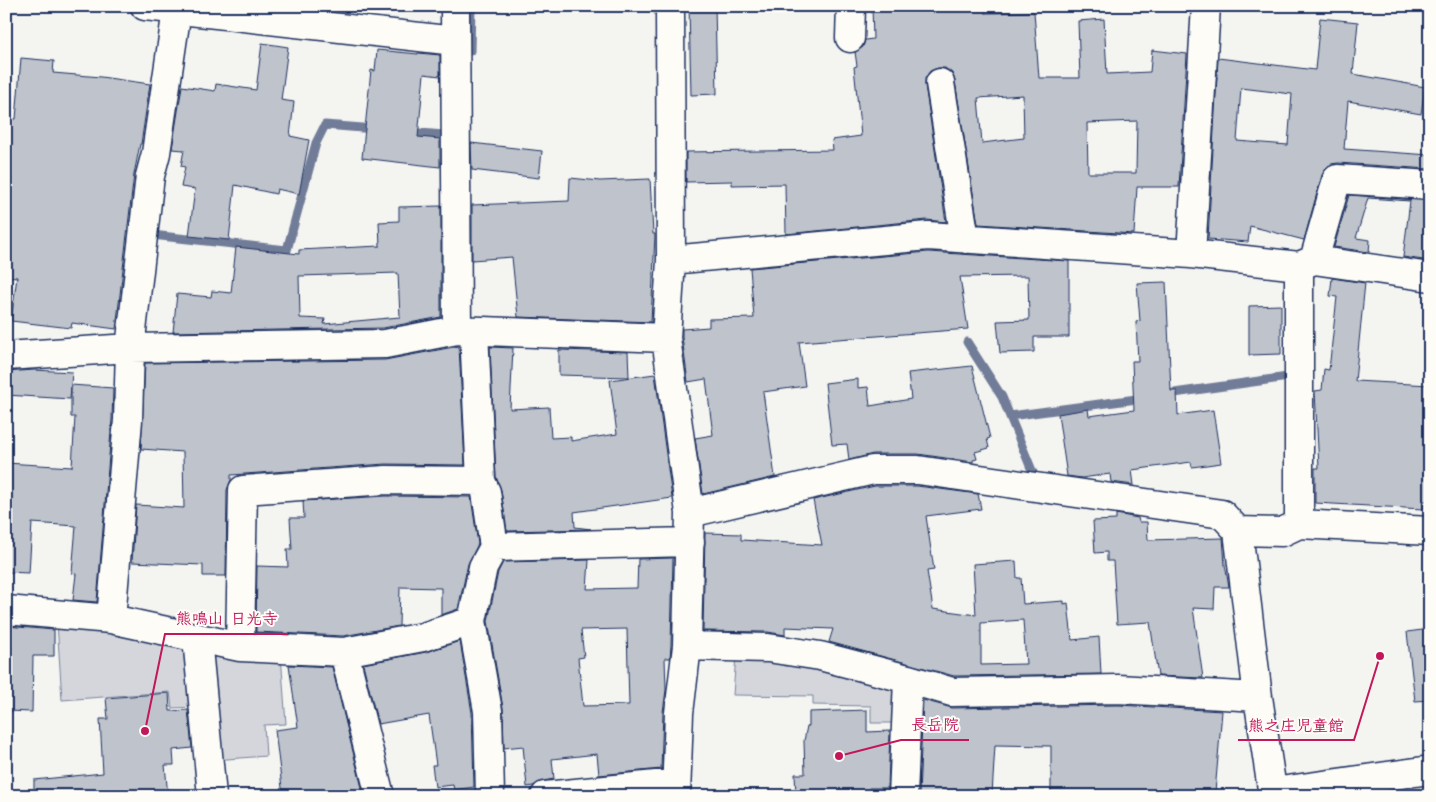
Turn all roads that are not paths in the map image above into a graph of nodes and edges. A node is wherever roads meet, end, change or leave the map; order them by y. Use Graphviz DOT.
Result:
graph roads {
  1 [pos="145,6"];
  2 [pos="455,6"];
  3 [pos="670,6"];
  4 [pos="850,6"];
  5 [pos="1206,6"];
  6 [pos="177,10"];
  7 [pos="850,38"];
  8 [pos="455,41"];
  9 [pos="940,84"];
  10 [pos="1430,185"];
  11 [pos="965,238"];
  12 [pos="1191,254"];
  13 [pos="671,260"];
  14 [pos="1307,263"];
  15 [pos="1430,277"];
  16 [pos="465,331"];
  17 [pos="666,338"];
  18 [pos="130,348"];
  19 [pos="6,356"];
  20 [pos="481,481"];
  21 [pos="690,513"];
  22 [pos="1299,524"];
  23 [pos="1238,531"];
  24 [pos="1430,531"];
  25 [pos="690,542"];
  26 [pos="494,547"];
  27 [pos="6,610"];
  28 [pos="111,618"];
  29 [pos="472,621"];
  30 [pos="198,638"];
  31 [pos="687,646"];
  32 [pos="240,647"];
  33 [pos="344,652"];
  34 [pos="908,679"];
  35 [pos="1258,698"];
  36 [pos="1430,770"];
  37 [pos="676,789"];
  38 [pos="1273,794"];
  39 [pos="212,796"];
  40 [pos="380,796"];
  41 [pos="490,796"];
  42 [pos="545,796"];
  43 [pos="903,796"];
  1 -- 6 [label="street"];
  2 -- 8 [label="street"];
  3 -- 13 [label="street"];
  4 -- 7 [label="street"];
  5 -- 12 [label="street"];
  6 -- 8 [label="street"];
  6 -- 18 [label="street"];
  8 -- 16 [label="street"];
  9 -- 11 [label="street"];
  10 -- 14 [label="street"];
  11 -- 12 [label="street"];
  11 -- 13 [label="street"];
  12 -- 14 [label="street"];
  13 -- 17 [label="street"];
  14 -- 15 [label="street"];
  14 -- 22 [label="street"];
  16 -- 17 [label="street"];
  16 -- 18 [label="street"];
  16 -- 20 [label="street"];
  17 -- 21 [label="street"];
  18 -- 19 [label="street"];
  18 -- 28 [label="street"];
  20 -- 26 [label="street"];
  20 -- 32 [label="street"];
  21 -- 23 [label="street"];
  21 -- 25 [label="street"];
  22 -- 23 [label="street"];
  22 -- 24 [label="street"];
  23 -- 35 [label="street"];
  25 -- 26 [label="street"];
  25 -- 31 [label="street"];
  26 -- 29 [label="street"];
  27 -- 28 [label="street"];
  28 -- 30 [label="street"];
  29 -- 33 [label="street"];
  29 -- 41 [label="street"];
  30 -- 32 [label="street"];
  30 -- 39 [label="street"];
  31 -- 34 [label="street"];
  31 -- 37 [label="street"];
  32 -- 33 [label="street"];
  33 -- 40 [label="street"];
  34 -- 35 [label="street"];
  34 -- 43 [label="street"];
  35 -- 38 [label="street"];
  36 -- 38 [label="street"];
  37 -- 42 [label="street"];
}
